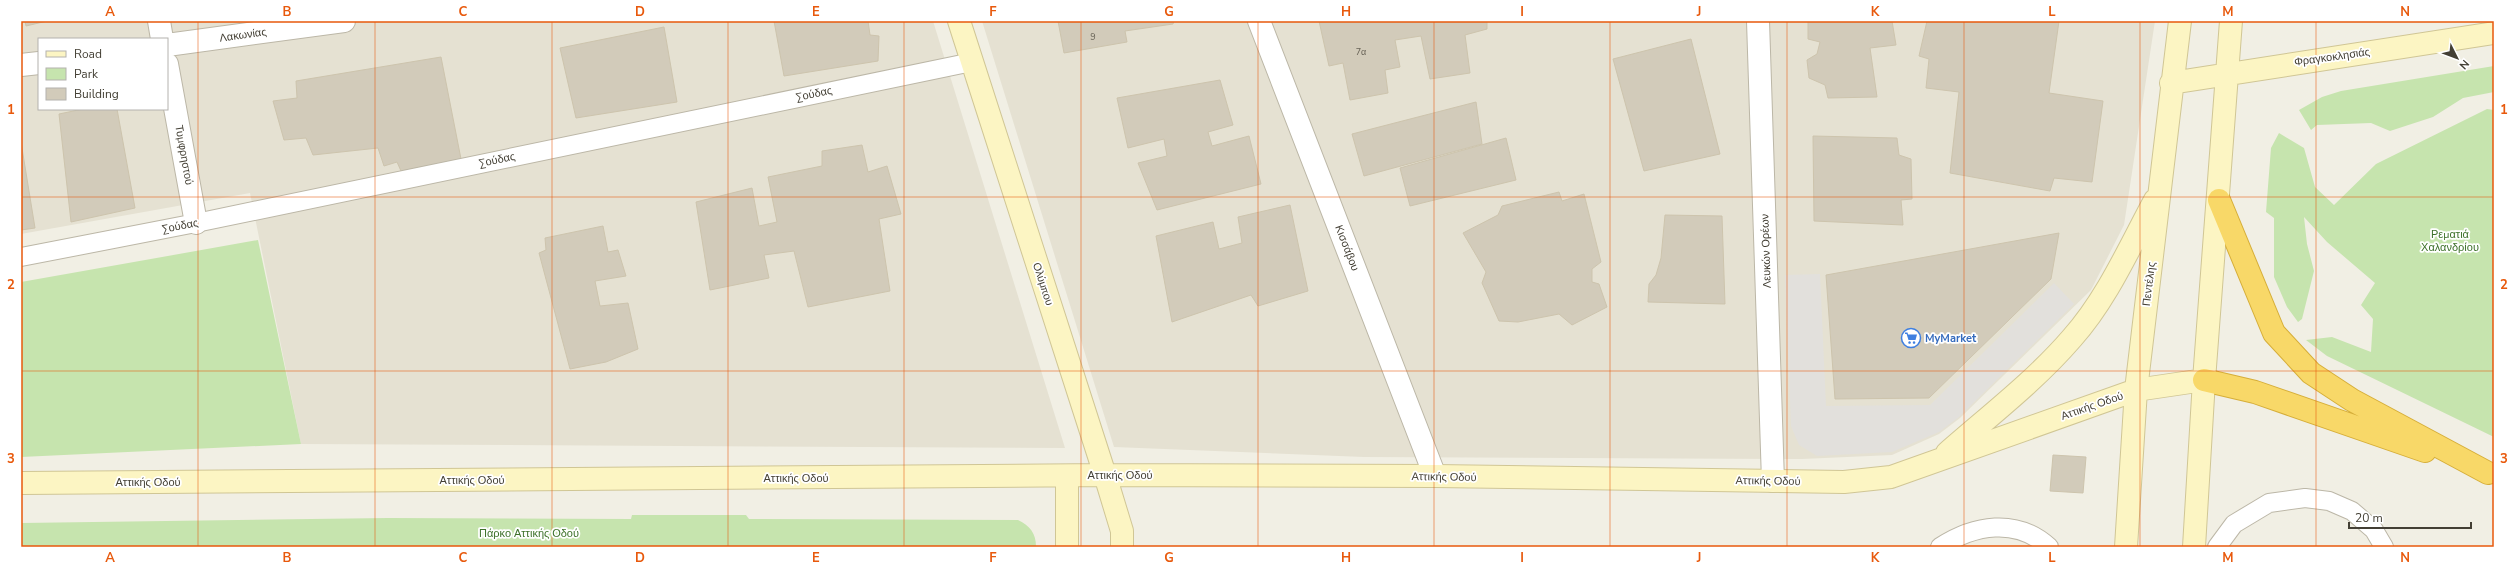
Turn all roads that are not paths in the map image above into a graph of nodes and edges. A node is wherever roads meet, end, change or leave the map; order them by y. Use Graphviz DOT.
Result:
graph roads {
  1 [pos="159,21"];
  2 [pos="344,21"];
  3 [pos="959,21"];
  4 [pos="1259,21"];
  5 [pos="1758,21"];
  6 [pos="2180,21"];
  7 [pos="2231,21"];
  8 [pos="2494,33"];
  9 [pos="162,38"];
  10 [pos="168,45"];
  11 [pos="972,62"];
  12 [pos="38,63"];
  13 [pos="21,65"];
  14 [pos="168,69"];
  15 [pos="2228,74"];
  16 [pos="2171,83"];
  17 [pos="2160,190"];
  18 [pos="2219,200"];
  19 [pos="196,223"];
  20 [pos="21,257"];
  21 [pos="2204,380"];
  22 [pos="2136,390"];
  23 [pos="1936,462"];
  24 [pos="2491,473"];
  25 [pos="1105,475"];
  26 [pos="1067,476"];
  27 [pos="1435,476"];
  28 [pos="1773,481"];
  29 [pos="21,483"];
  30 [pos="1067,547"];
  31 [pos="1122,547"];
  32 [pos="1940,547"];
  33 [pos="2049,547"];
  34 [pos="2126,547"];
  35 [pos="2194,547"];
  36 [pos="2217,547"];
  37 [pos="2384,547"];
  1 -- 9 [label="street"];
  2 -- 10 [label="street, Λακωνίας"];
  3 -- 11 [label="main road, Ολύμπου"];
  4 -- 27 [label="street, Κισσάβου"];
  5 -- 28 [label="street, Λευκών Ορέων"];
  6 -- 16 [label="main road, Πεντέλης"];
  7 -- 15 [label="main road"];
  8 -- 15 [label="main road, Φραγκοκλησιάς"];
  11 -- 19 [label="lane, Σούδας"];
  11 -- 25 [label="main road, Ολύμπου"];
  12 -- 13 [label="street"];
  14 -- 19 [label="street, Τυμφρηστού"];
  15 -- 16 [label="main road, Φραγκοκλησιάς"];
  15 -- 18 [label="main road"];
  16 -- 17 [label="main road, Πεντέλης"];
  17 -- 22 [label="main road, Πεντέλης"];
  17 -- 23 [label="main road"];
  18 -- 21 [label="main road"];
  18 -- 24 [label="highway"];
  19 -- 20 [label="lane, Σούδας"];
  21 -- 22 [label="main road, Αττικής Οδού"];
  21 -- 24 [label="highway"];
  21 -- 35 [label="main road"];
  22 -- 23 [label="main road, Αττικής Οδού"];
  22 -- 34 [label="main road, Πεντέλης"];
  23 -- 28 [label="main road, Αττικής Οδού"];
  25 -- 26 [label="main road, Αττικής Οδού"];
  25 -- 27 [label="main road, Αττικής Οδού"];
  25 -- 31 [label="main road, Ολύμπου"];
  26 -- 29 [label="main road, Αττικής Οδού"];
  26 -- 30 [label="main road"];
  27 -- 28 [label="main road, Αττικής Οδού"];
  32 -- 33 [label="lane"];
  36 -- 37 [label="lane"];
}
